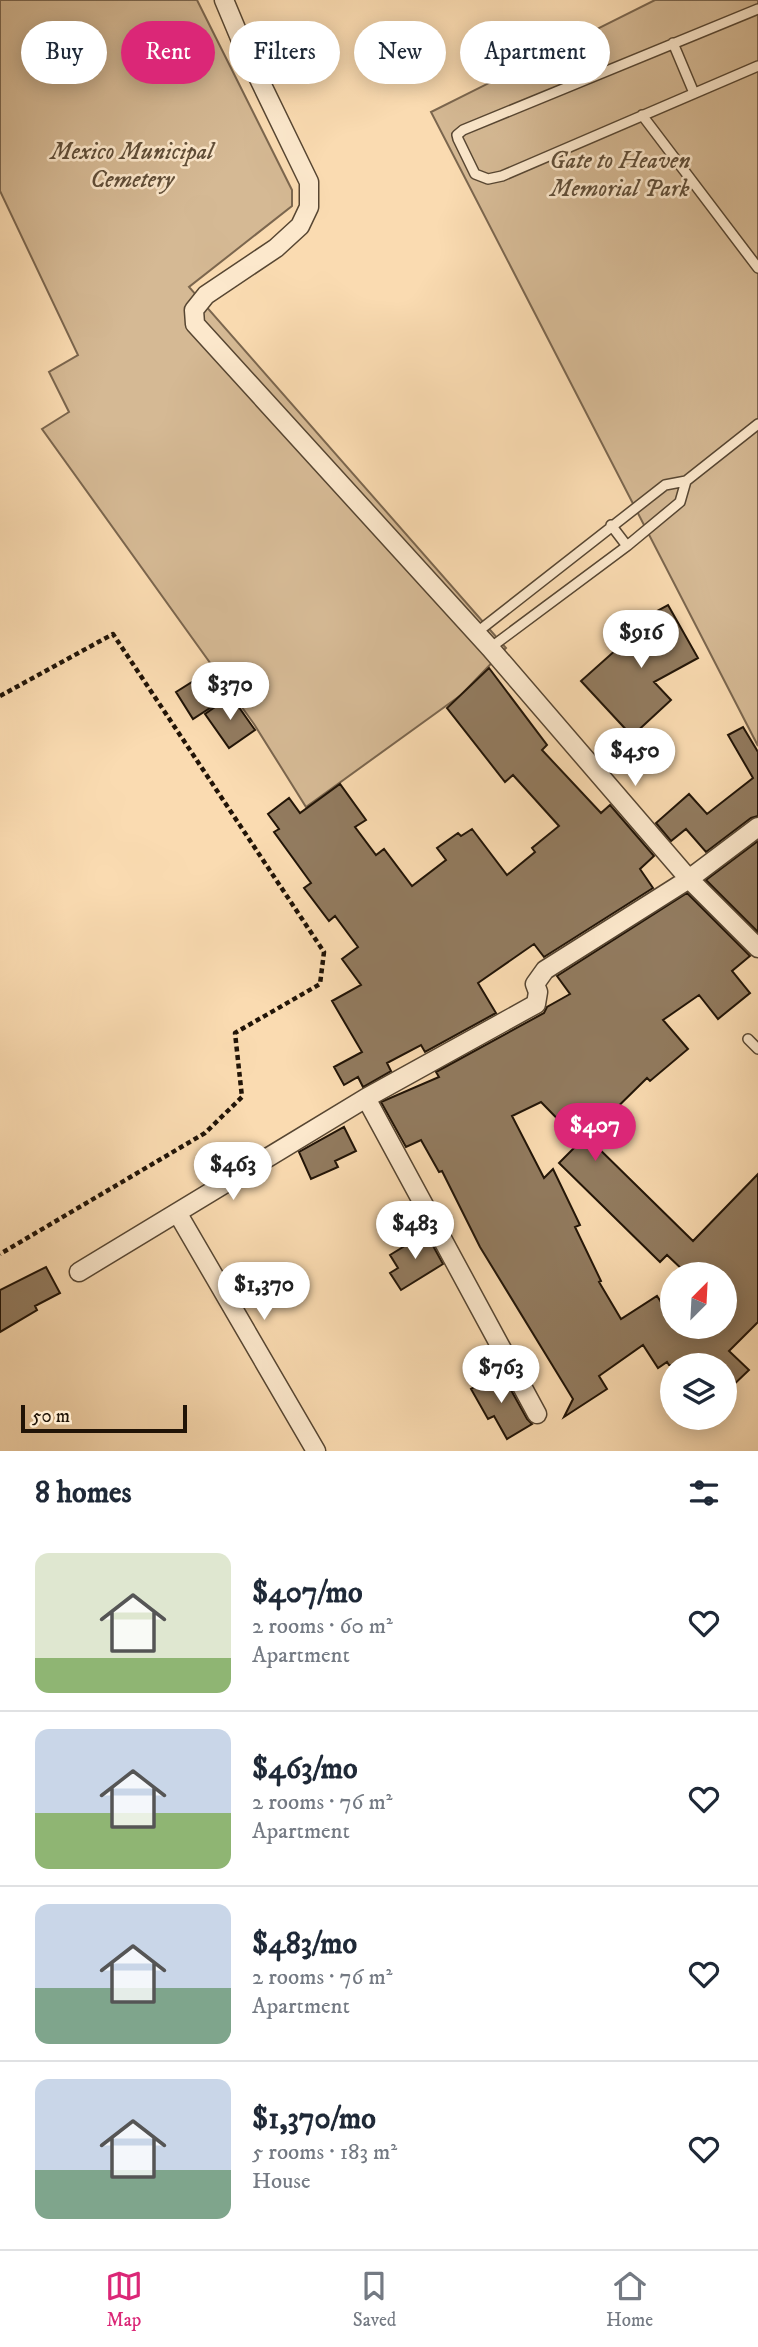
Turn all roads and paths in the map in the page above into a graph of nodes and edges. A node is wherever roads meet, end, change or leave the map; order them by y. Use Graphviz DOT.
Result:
graph roads {
  1 [pos="224,0"];
  2 [pos="758,9"];
  3 [pos="673,43"];
  4 [pos="758,66"];
  5 [pos="694,93"];
  6 [pos="642,115"];
  7 [pos="758,268"];
  8 [pos="758,424"];
  9 [pos="686,481"];
  10 [pos="611,525"];
  11 [pos="627,546"];
  12 [pos="476,633"];
  13 [pos="490,648"];
  14 [pos="0,696"];
  15 [pos="758,827"];
  16 [pos="689,879"];
  17 [pos="758,948"];
  18 [pos="748,1039"];
  19 [pos="758,1049"];
  20 [pos="366,1098"];
  21 [pos="178,1214"];
  22 [pos="0,1254"];
  23 [pos="79,1272"];
  24 [pos="537,1414"];
  25 [pos="316,1451"];
  1 -- 12 [label="street"];
  2 -- 3 [label="lane"];
  3 -- 5 [label="lane"];
  3 -- 6 [label="lane"];
  4 -- 5 [label="lane"];
  5 -- 6 [label="lane"];
  6 -- 7 [label="lane"];
  8 -- 9 [label="lane"];
  9 -- 10 [label="lane"];
  9 -- 11 [label="lane"];
  10 -- 11 [label="lane"];
  10 -- 12 [label="lane"];
  11 -- 13 [label="lane"];
  12 -- 13 [label="street"];
  13 -- 16 [label="street"];
  14 -- 22 [label="path"];
  15 -- 16 [label="street"];
  16 -- 17 [label="street"];
  16 -- 20 [label="street"];
  18 -- 19 [label="lane"];
  20 -- 21 [label="street"];
  20 -- 24 [label="street"];
  21 -- 23 [label="street"];
  21 -- 25 [label="street"];
}
